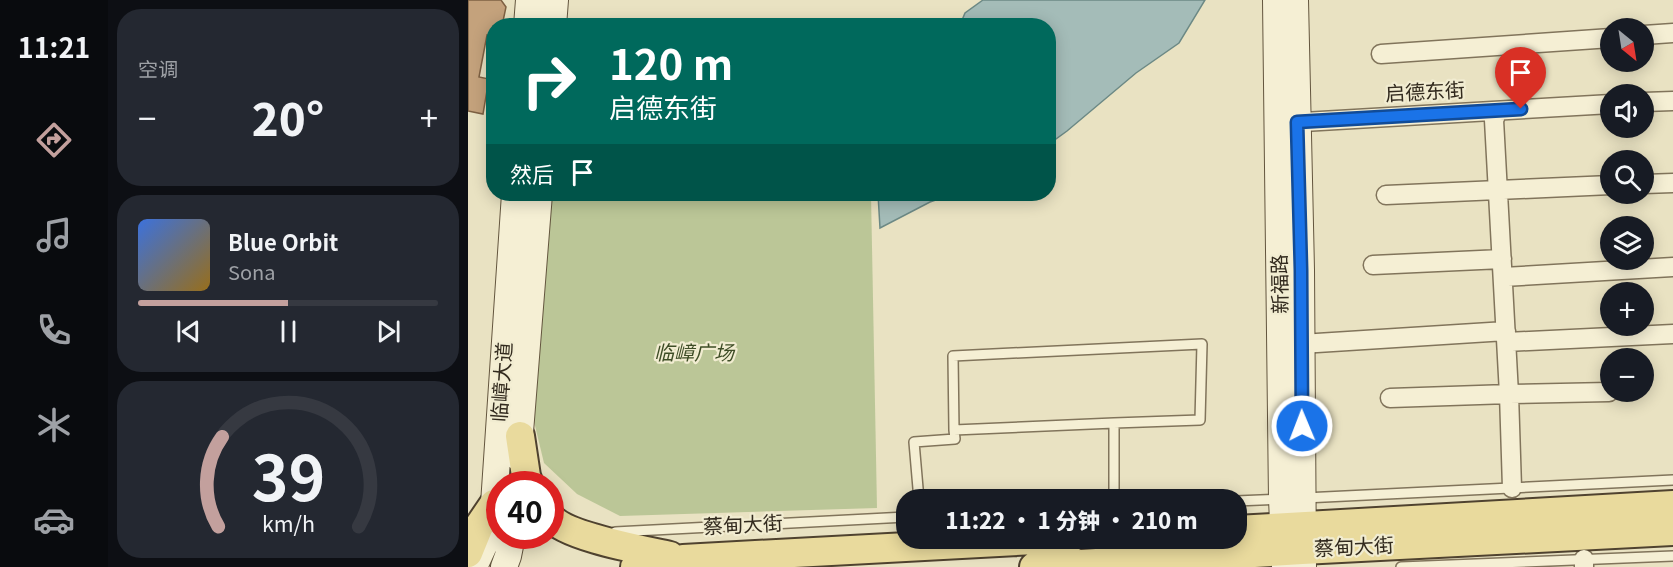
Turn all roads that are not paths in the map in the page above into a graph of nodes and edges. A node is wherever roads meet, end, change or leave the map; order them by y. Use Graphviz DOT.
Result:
graph roads {
  1 [pos="529,0"];
  2 [pos="555,0"];
  3 [pos="1276,0"];
  4 [pos="1295,0"];
  5 [pos="528,18"];
  6 [pos="554,18"];
  7 [pos="1673,33"];
  8 [pos="1654,34"];
  9 [pos="1600,39"];
  10 [pos="1381,54"];
  11 [pos="1673,101"];
  12 [pos="1654,102"];
  13 [pos="1600,105"];
  14 [pos="1498,111"];
  15 [pos="1288,123"];
  16 [pos="1673,183"];
  17 [pos="1654,184"];
  18 [pos="1600,185"];
  19 [pos="1499,190"];
  20 [pos="1386,195"];
  21 [pos="515,201"];
  22 [pos="538,201"];
  23 [pos="1373,265"];
  24 [pos="1673,267"];
  25 [pos="1503,268"];
  26 [pos="1673,334"];
  27 [pos="1506,336"];
  28 [pos="1301,344"];
  29 [pos="1600,392"];
  30 [pos="1509,394"];
  31 [pos="1390,398"];
  32 [pos="1114,423"];
  33 [pos="954,429"];
  34 [pos="520,436"];
  35 [pos="496,471"];
  36 [pos="517,471"];
  37 [pos="525,471"];
  38 [pos="1673,480"];
  39 [pos="1512,488"];
  40 [pos="918,489"];
  41 [pos="1114,489"];
  42 [pos="1292,498"];
  43 [pos="1247,500"];
  44 [pos="1673,505"];
  45 [pos="486,516"];
  46 [pos="896,518"];
  47 [pos="564,526"];
  48 [pos="1673,531"];
  49 [pos="1247,533"];
  50 [pos="579,534"];
  51 [pos="486,539"];
  52 [pos="896,548"];
  53 [pos="1293,548"];
  54 [pos="509,549"];
  55 [pos="468,553"];
  56 [pos="1673,556"];
  57 [pos="683,560"];
  58 [pos="1584,563"];
  59 [pos="474,567"];
  60 [pos="504,567"];
  61 [pos="635,567"];
  62 [pos="1034,567"];
  63 [pos="1401,567"];
  1 -- 5 [label="street"];
  2 -- 6 [label="street"];
  3 -- 15 [label="street, 新福路"];
  4 -- 15 [label="street, 新福路"];
  7 -- 8 [label="street"];
  9 -- 10 [label="street"];
  11 -- 12 [label="street"];
  13 -- 14 [label="street, 启德东街"];
  14 -- 15 [label="street, 启德东街"];
  14 -- 19 [label="street"];
  15 -- 28 [label="street, 新福路"];
  15 -- 42 [label="street, 新福路"];
  16 -- 17 [label="street"];
  18 -- 19 [label="street"];
  19 -- 20 [label="street"];
  19 -- 25 [label="street"];
  21 -- 35 [label="street, 临嶂大道"];
  22 -- 34 [label="street, 临嶂大道"];
  23 -- 25 [label="street"];
  24 -- 25 [label="street"];
  25 -- 27 [label="street"];
  26 -- 27 [label="street"];
  27 -- 28 [label="street"];
  27 -- 30 [label="street"];
  28 -- 42 [label="street, 新福路"];
  29 -- 30 [label="street"];
  30 -- 31 [label="street"];
  30 -- 39 [label="street"];
  32 -- 33 [label="lane"];
  32 -- 33 [label="lane"];
  32 -- 41 [label="lane"];
  33 -- 40 [label="lane"];
  34 -- 36 [label="street, 临嶂大道"];
  34 -- 37 [label="main road"];
  38 -- 39 [label="lane"];
  39 -- 42 [label="lane"];
  42 -- 43 [label="lane"];
  42 -- 53 [label="street, 新福路"];
  44 -- 53 [label="main road, 蔡甸大街"];
  45 -- 55 [label="main road"];
  46 -- 50 [label="lane, 蔡甸大街"];
  47 -- 50 [label="main road"];
  48 -- 53 [label="main road, 蔡甸大街"];
  49 -- 53 [label="main road, 蔡甸大街"];
  50 -- 57 [label="main road"];
  51 -- 59 [label="street, 临嶂大道"];
  52 -- 57 [label="main road, 蔡甸大街"];
  53 -- 62 [label="main road, 蔡甸大街"];
  54 -- 60 [label="street"];
  56 -- 58 [label="lane, 蔡甸大街"];
  57 -- 61 [label="main road, 蔡甸大街"];
  58 -- 63 [label="lane, 蔡甸大街"];
}
